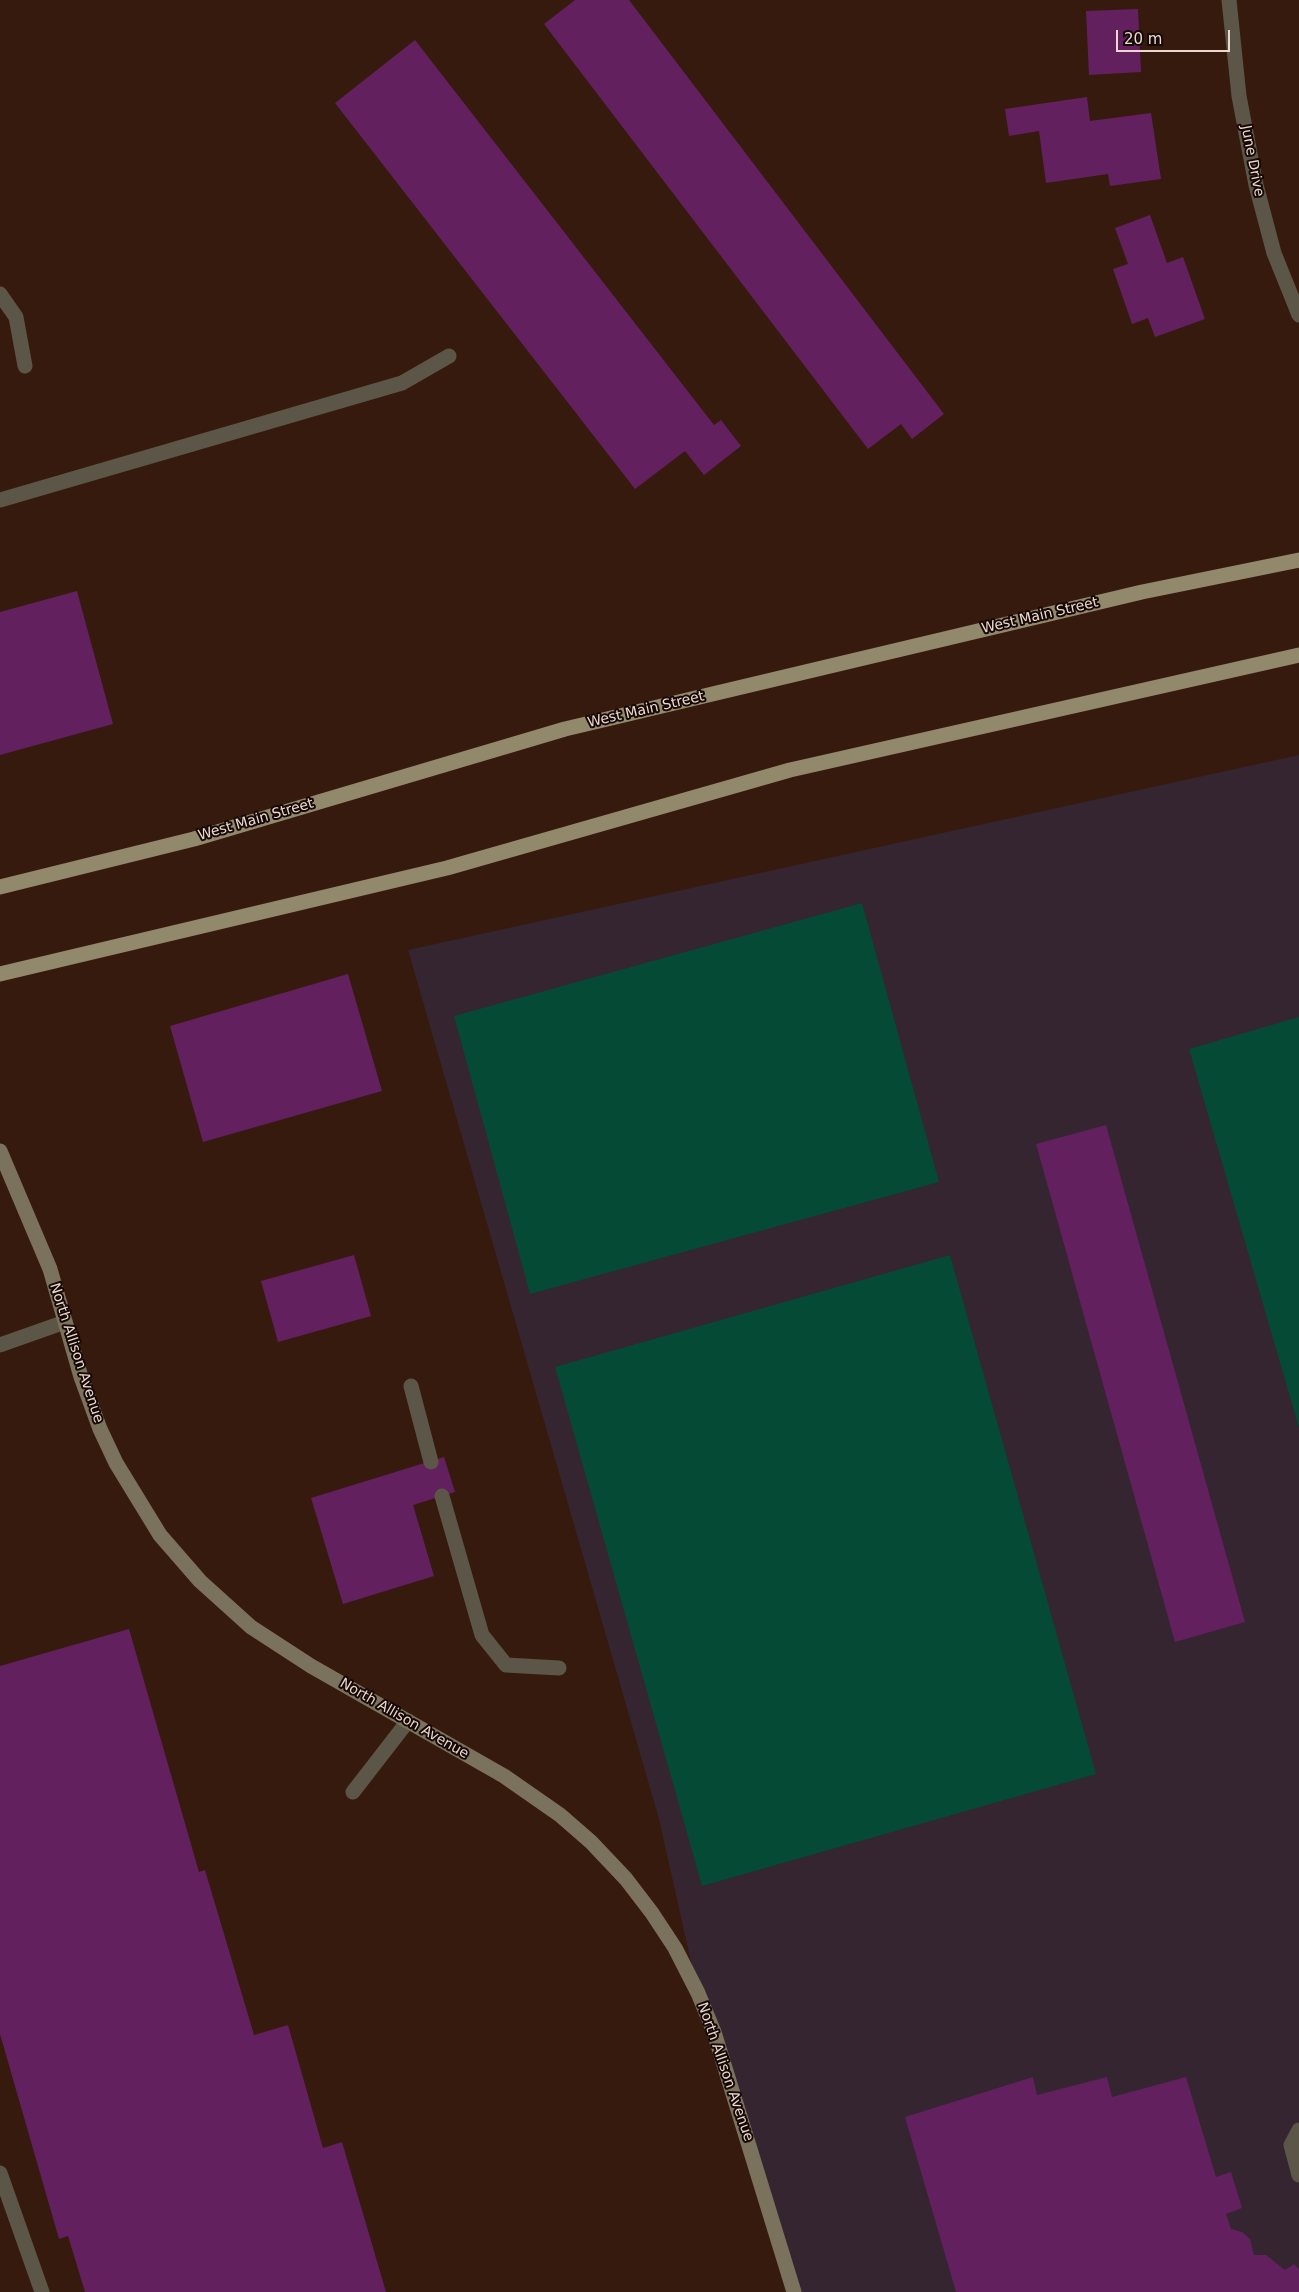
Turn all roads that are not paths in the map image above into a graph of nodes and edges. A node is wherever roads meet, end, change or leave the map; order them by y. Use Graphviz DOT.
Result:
graph roads {
  1 [pos="1229,0"];
  2 [pos="0,294"];
  3 [pos="1299,316"];
  4 [pos="449,356"];
  5 [pos="25,366"];
  6 [pos="0,500"];
  7 [pos="1299,560"];
  8 [pos="1299,655"];
  9 [pos="0,887"];
  10 [pos="0,974"];
  11 [pos="0,1152"];
  12 [pos="65,1322"];
  13 [pos="0,1345"];
  14 [pos="411,1386"];
  15 [pos="431,1462"];
  16 [pos="442,1496"];
  17 [pos="559,1668"];
  18 [pos="408,1721"];
  19 [pos="353,1792"];
  20 [pos="1299,2130"];
  21 [pos="0,2173"];
  22 [pos="1299,2175"];
  23 [pos="42,2292"];
  24 [pos="794,2292"];
  1 -- 3 [label="street, June Drive"];
  2 -- 5 [label="street"];
  4 -- 6 [label="street"];
  7 -- 9 [label="main road, West Main Street"];
  8 -- 10 [label="main road"];
  11 -- 12 [label="street, North Allison Avenue"];
  12 -- 13 [label="street"];
  12 -- 18 [label="street, North Allison Avenue"];
  14 -- 15 [label="street"];
  16 -- 17 [label="street"];
  18 -- 19 [label="street"];
  18 -- 24 [label="street, North Allison Avenue"];
  20 -- 22 [label="street"];
  21 -- 23 [label="street"];
}
